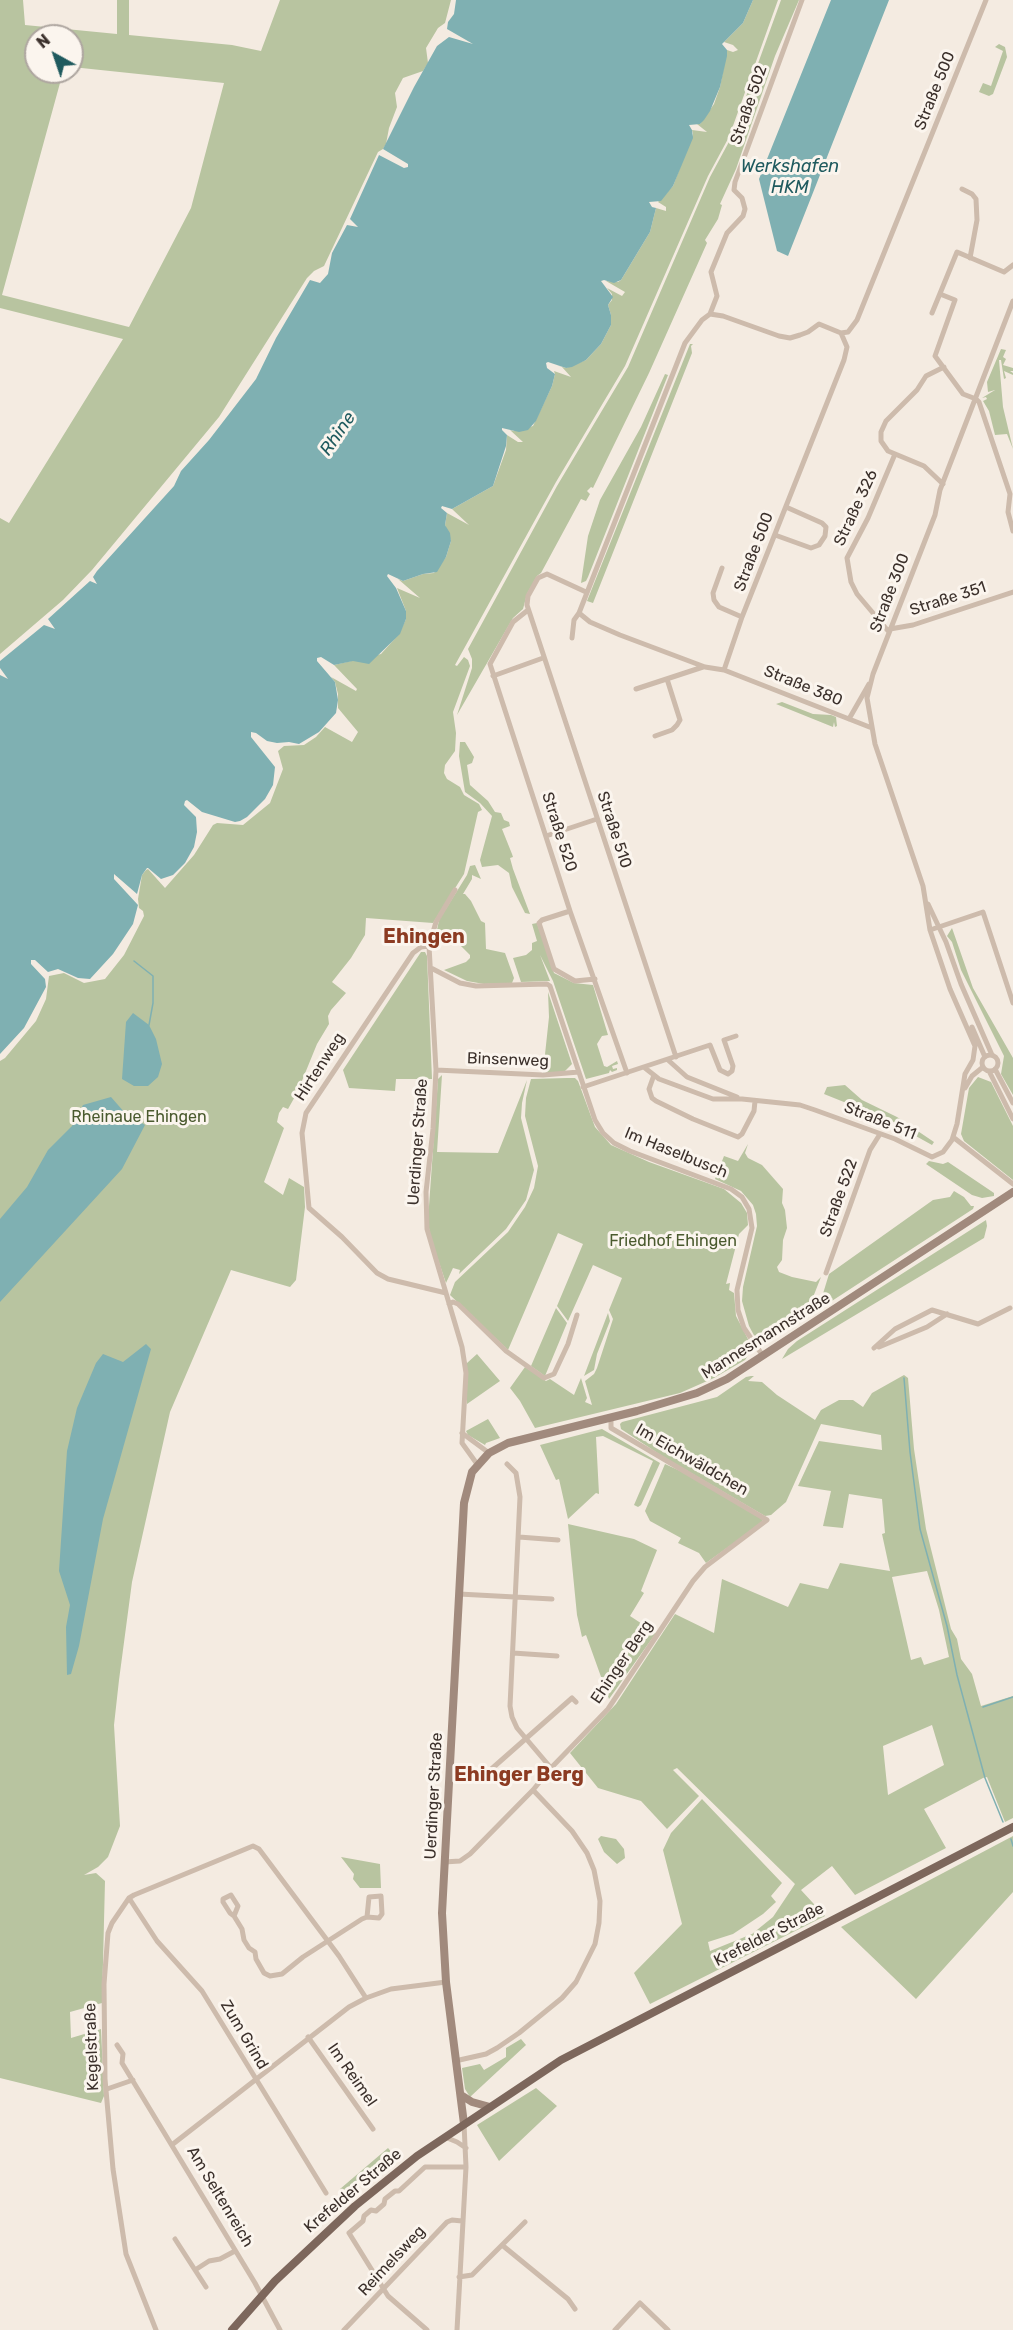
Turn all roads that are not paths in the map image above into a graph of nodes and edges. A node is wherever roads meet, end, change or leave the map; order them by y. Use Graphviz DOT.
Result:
graph roads {
  1 [pos="802,0"];
  2 [pos="986,0"];
  3 [pos="962,189"];
  4 [pos="970,258"];
  5 [pos="1013,265"];
  6 [pos="940,294"];
  7 [pos="1013,301"];
  8 [pos="932,313"];
  9 [pos="710,314"];
  10 [pos="1010,318"];
  11 [pos="841,333"];
  12 [pos="944,367"];
  13 [pos="976,399"];
  14 [pos="895,454"];
  15 [pos="943,484"];
  16 [pos="786,507"];
  17 [pos="1013,531"];
  18 [pos="775,535"];
  19 [pos="722,568"];
  20 [pos="586,592"];
  21 [pos="1013,592"];
  22 [pos="528,610"];
  23 [pos="579,613"];
  24 [pos="742,617"];
  25 [pos="890,631"];
  26 [pos="573,638"];
  27 [pos="543,658"];
  28 [pos="705,667"];
  29 [pos="724,670"];
  30 [pos="493,676"];
  31 [pos="667,679"];
  32 [pos="871,680"];
  33 [pos="636,689"];
  34 [pos="849,719"];
  35 [pos="872,728"];
  36 [pos="655,736"];
  37 [pos="597,819"];
  38 [pos="546,836"];
  39 [pos="455,890"];
  40 [pos="926,899"];
  41 [pos="570,910"];
  42 [pos="939,927"];
  43 [pos="930,930"];
  44 [pos="429,946"];
  45 [pos="431,968"];
  46 [pos="595,980"];
  47 [pos="950,989"];
  48 [pos="1013,1003"];
  49 [pos="736,1036"];
  50 [pos="992,1055"];
  51 [pos="676,1057"];
  52 [pos="985,1057"];
  53 [pos="668,1060"];
  54 [pos="645,1068"];
  55 [pos="989,1069"];
  56 [pos="436,1070"];
  57 [pos="579,1072"];
  58 [pos="627,1073"];
  59 [pos="654,1075"];
  60 [pos="583,1087"];
  61 [pos="963,1092"];
  62 [pos="742,1099"];
  63 [pos="755,1101"];
  64 [pos="1013,1103"];
  65 [pos="1013,1119"];
  66 [pos="880,1134"];
  67 [pos="953,1137"];
  68 [pos="1013,1184"];
  69 [pos="1013,1192"];
  70 [pos="826,1273"];
  71 [pos="446,1293"];
  72 [pos="449,1304"];
  73 [pos="1010,1308"];
  74 [pos="577,1314"];
  75 [pos="948,1314"];
  76 [pos="763,1356"];
  77 [pos="611,1418"];
  78 [pos="462,1433"];
  79 [pos="489,1453"];
  80 [pos="477,1464"];
  81 [pos="507,1464"];
  82 [pos="767,1520"];
  83 [pos="519,1537"];
  84 [pos="558,1540"];
  85 [pos="459,1594"];
  86 [pos="516,1596"];
  87 [pos="552,1599"];
  88 [pos="513,1653"];
  89 [pos="557,1656"];
  90 [pos="576,1702"];
  91 [pos="526,1739"];
  92 [pos="551,1768"];
  93 [pos="486,1778"];
  94 [pos="533,1790"];
  95 [pos="1013,1827"];
  96 [pos="1013,1833"];
  97 [pos="444,1862"];
  98 [pos="129,1898"];
  99 [pos="234,1916"];
  100 [pos="367,1917"];
  101 [pos="329,1942"];
  102 [pos="446,1982"];
  103 [pos="366,1998"];
  104 [pos="308,2037"];
  105 [pos="117,2045"];
  106 [pos="455,2061"];
  107 [pos="541,2075"];
  108 [pos="255,2079"];
  109 [pos="133,2080"];
  110 [pos="107,2089"];
  111 [pos="461,2095"];
  112 [pos="490,2107"];
  113 [pos="464,2124"];
  114 [pos="373,2129"];
  115 [pos="445,2137"];
  116 [pos="172,2144"];
  117 [pos="466,2148"];
  118 [pos="466,2167"];
  119 [pos="326,2193"];
  120 [pos="462,2221"];
  121 [pos="525,2222"];
  122 [pos="174,2239"];
  123 [pos="502,2245"];
  124 [pos="235,2251"];
  125 [pos="195,2270"];
  126 [pos="459,2277"];
  127 [pos="206,2287"];
  128 [pos="384,2290"];
  129 [pos="261,2296"];
  130 [pos="575,2309"];
  131 [pos="156,2330"];
  132 [pos="232,2330"];
  133 [pos="280,2330"];
  134 [pos="344,2330"];
  135 [pos="427,2330"];
  136 [pos="457,2330"];
  137 [pos="615,2330"];
  138 [pos="668,2330"];
  1 -- 9 [label="street, Straße 502"];
  2 -- 11 [label="street, Straße 500"];
  3 -- 4 [label="street"];
  4 -- 5 [label="street"];
  4 -- 6 [label="street"];
  6 -- 8 [label="street"];
  6 -- 12 [label="street"];
  7 -- 10 [label="street, Straße 300"];
  9 -- 11 [label="street"];
  9 -- 20 [label="street"];
  10 -- 13 [label="street, Straße 300"];
  11 -- 16 [label="street, Straße 500"];
  12 -- 13 [label="street"];
  12 -- 14 [label="street"];
  13 -- 15 [label="street, Straße 300"];
  13 -- 17 [label="street"];
  14 -- 15 [label="street"];
  14 -- 25 [label="street, Straße 326"];
  15 -- 25 [label="street, Straße 300"];
  16 -- 18 [label="street, Straße 500"];
  16 -- 18 [label="street"];
  18 -- 24 [label="street, Straße 500"];
  19 -- 24 [label="street"];
  20 -- 22 [label="street"];
  20 -- 23 [label="street"];
  21 -- 25 [label="street, Straße 351"];
  22 -- 27 [label="street, Straße 510"];
  22 -- 30 [label="street, Straße 520"];
  23 -- 26 [label="street"];
  23 -- 28 [label="street"];
  24 -- 29 [label="street, Straße 500"];
  25 -- 32 [label="street, Straße 300"];
  27 -- 30 [label="street"];
  27 -- 37 [label="street, Straße 510"];
  28 -- 29 [label="street"];
  28 -- 31 [label="street"];
  29 -- 34 [label="street, Straße 380"];
  30 -- 38 [label="street, Straße 520"];
  31 -- 33 [label="street"];
  31 -- 36 [label="street"];
  32 -- 34 [label="street"];
  32 -- 35 [label="street, Straße 300"];
  34 -- 35 [label="street, Straße 380"];
  35 -- 40 [label="street, Straße 300"];
  37 -- 38 [label="street"];
  37 -- 51 [label="street, Straße 510"];
  38 -- 41 [label="street, Straße 520"];
  39 -- 44 [label="street, Uerdinger Straße"];
  40 -- 42 [label="street, Straße 300"];
  40 -- 43 [label="street, Straße 300"];
  41 -- 46 [label="street, Straße 520"];
  41 -- 46 [label="street"];
  42 -- 43 [label="street"];
  42 -- 48 [label="street"];
  42 -- 50 [label="street, Straße 300"];
  43 -- 47 [label="street, Straße 300"];
  44 -- 45 [label="street, Uerdinger Straße"];
  44 -- 71 [label="street, Hirtenweg"];
  45 -- 56 [label="street, Uerdinger Straße"];
  45 -- 57 [label="street, Im Haselbusch"];
  46 -- 58 [label="street, Straße 520"];
  47 -- 52 [label="street"];
  47 -- 61 [label="street, Straße 300"];
  49 -- 51 [label="street"];
  50 -- 52 [label="street"];
  50 -- 55 [label="street, Straße 300"];
  51 -- 53 [label="street"];
  52 -- 55 [label="street"];
  53 -- 54 [label="street"];
  53 -- 62 [label="street, Straße 511"];
  54 -- 58 [label="street"];
  54 -- 59 [label="street, Straße 511"];
  55 -- 61 [label="street"];
  55 -- 64 [label="street"];
  55 -- 65 [label="street"];
  56 -- 57 [label="street, Binsenweg"];
  56 -- 71 [label="street, Uerdinger Straße"];
  57 -- 60 [label="street, Im Haselbusch"];
  58 -- 60 [label="street"];
  59 -- 62 [label="street, Straße 511"];
  59 -- 63 [label="street"];
  60 -- 76 [label="street, Im Haselbusch"];
  61 -- 67 [label="street"];
  62 -- 63 [label="street, Straße 511"];
  63 -- 66 [label="street, Straße 511"];
  66 -- 67 [label="street, Straße 511"];
  66 -- 70 [label="street, Straße 522"];
  67 -- 68 [label="street"];
  69 -- 76 [label="main road, Mannesmannstraße"];
  71 -- 72 [label="street, Uerdinger Straße"];
  72 -- 74 [label="street"];
  72 -- 78 [label="street, Uerdinger Straße"];
  73 -- 75 [label="street"];
  75 -- 75 [label="street"];
  76 -- 77 [label="main road, Mannesmannstraße"];
  77 -- 79 [label="main road, Mannesmannstraße"];
  77 -- 82 [label="street, Im Eichwäldchen"];
  78 -- 79 [label="street"];
  78 -- 80 [label="street, Uerdinger Straße"];
  79 -- 80 [label="main road, Mannesmannstraße"];
  80 -- 85 [label="main road, Uerdinger Straße"];
  81 -- 83 [label="street"];
  82 -- 92 [label="street, Ehinger Berg"];
  83 -- 84 [label="street"];
  83 -- 86 [label="street"];
  85 -- 86 [label="street"];
  85 -- 97 [label="main road, Uerdinger Straße"];
  86 -- 87 [label="street"];
  86 -- 88 [label="street"];
  88 -- 89 [label="street"];
  88 -- 91 [label="street"];
  90 -- 91 [label="street"];
  91 -- 92 [label="street"];
  91 -- 93 [label="street"];
  92 -- 94 [label="street, Ehinger Berg"];
  94 -- 97 [label="street, Ehinger Berg"];
  94 -- 106 [label="street"];
  95 -- 107 [label="main road, Krefelder Straße"];
  96 -- 107 [label="main road, Krefelder Straße"];
  97 -- 102 [label="main road, Uerdinger Straße"];
  98 -- 101 [label="street"];
  98 -- 108 [label="street, Zum Grind"];
  98 -- 110 [label="street, Kegelstraße"];
  99 -- 101 [label="street"];
  100 -- 100 [label="street"];
  100 -- 101 [label="street"];
  101 -- 103 [label="street"];
  102 -- 103 [label="street"];
  102 -- 106 [label="main road, Uerdinger Straße"];
  103 -- 104 [label="street"];
  104 -- 108 [label="street"];
  104 -- 114 [label="street, Im Reimel"];
  105 -- 109 [label="street, Am Seltenreich"];
  106 -- 111 [label="main road, Uerdinger Straße"];
  107 -- 112 [label="main road, Krefelder Straße"];
  108 -- 116 [label="street"];
  108 -- 119 [label="street, Zum Grind"];
  109 -- 110 [label="street"];
  109 -- 116 [label="street, Am Seltenreich"];
  110 -- 131 [label="street, Kegelstraße"];
  111 -- 112 [label="main road"];
  111 -- 113 [label="main road, Uerdinger Straße"];
  112 -- 113 [label="main road, Krefelder Straße"];
  113 -- 115 [label="main road, Krefelder Straße"];
  113 -- 117 [label="street, Uerdinger Straße"];
  115 -- 117 [label="street"];
  115 -- 129 [label="main road, Krefelder Straße"];
  116 -- 124 [label="street, Am Seltenreich"];
  117 -- 118 [label="street, Uerdinger Straße"];
  118 -- 120 [label="street, Uerdinger Straße"];
  118 -- 128 [label="street"];
  120 -- 126 [label="street, Uerdinger Straße"];
  120 -- 128 [label="street, Reimelsweg"];
  121 -- 123 [label="street"];
  122 -- 125 [label="street"];
  123 -- 126 [label="street"];
  123 -- 130 [label="street"];
  124 -- 125 [label="street"];
  124 -- 129 [label="street, Am Seltenreich"];
  125 -- 127 [label="street"];
  126 -- 136 [label="street, Uerdinger Straße"];
  128 -- 134 [label="street, Reimelsweg"];
  128 -- 135 [label="street"];
  129 -- 132 [label="main road, Krefelder Straße"];
  129 -- 133 [label="street, Am Seltenreich"];
  137 -- 138 [label="street"];
}
